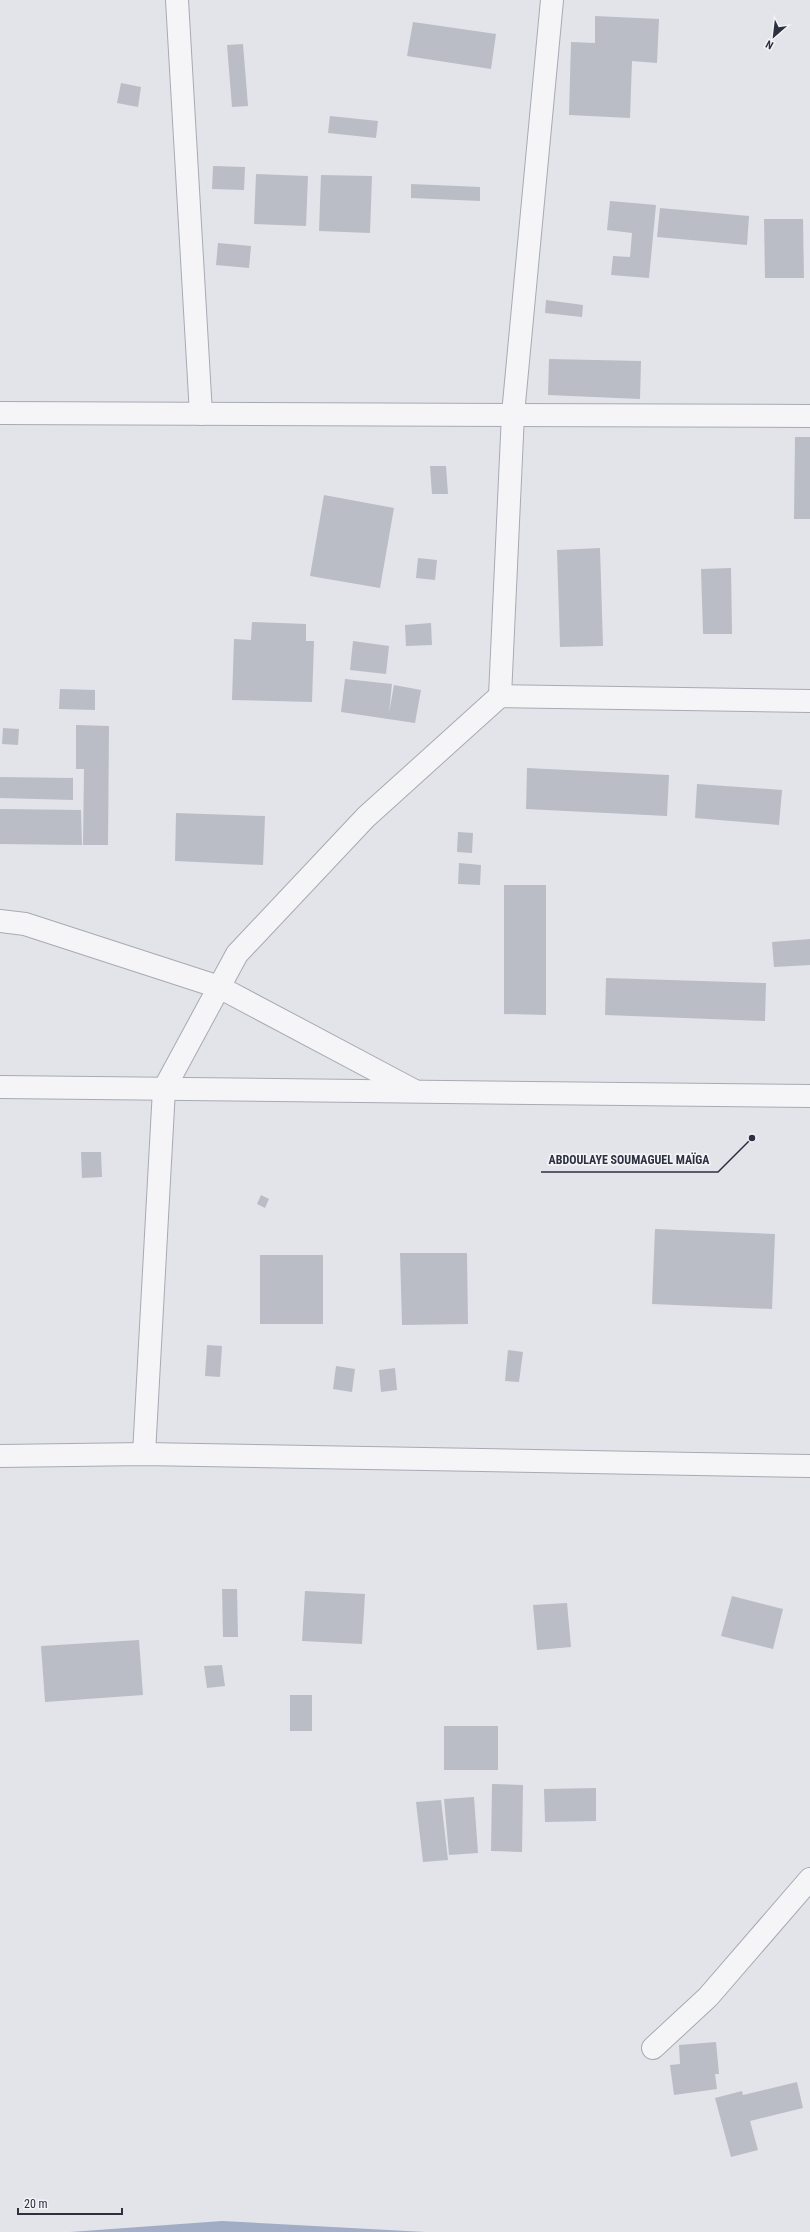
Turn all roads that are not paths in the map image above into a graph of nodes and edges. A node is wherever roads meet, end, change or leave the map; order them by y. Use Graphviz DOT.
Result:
graph roads {
  1 [pos="177,0"];
  2 [pos="552,0"];
  3 [pos="0,413"];
  4 [pos="201,414"];
  5 [pos="513,414"];
  6 [pos="810,416"];
  7 [pos="500,696"];
  8 [pos="810,701"];
  9 [pos="0,921"];
  10 [pos="219,987"];
  11 [pos="0,1087"];
  12 [pos="164,1089"];
  13 [pos="416,1092"];
  14 [pos="810,1096"];
  15 [pos="144,1454"];
  16 [pos="0,1456"];
  17 [pos="810,1466"];
  18 [pos="810,1879"];
  19 [pos="653,2048"];
  1 -- 4 [label="street"];
  2 -- 5 [label="street"];
  3 -- 4 [label="street"];
  4 -- 5 [label="street"];
  5 -- 6 [label="street"];
  5 -- 7 [label="street"];
  7 -- 8 [label="street"];
  7 -- 10 [label="street"];
  9 -- 10 [label="street"];
  10 -- 12 [label="street"];
  10 -- 13 [label="street"];
  11 -- 12 [label="street"];
  12 -- 13 [label="street"];
  12 -- 15 [label="street"];
  13 -- 14 [label="street"];
  15 -- 16 [label="street"];
  15 -- 17 [label="street"];
  18 -- 19 [label="street"];
}
